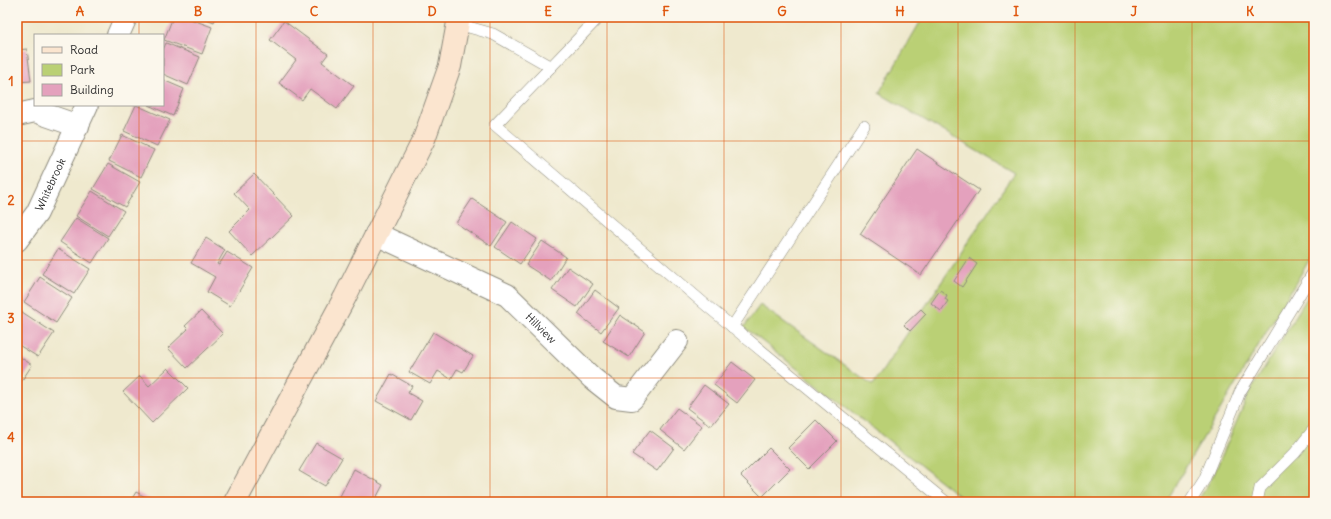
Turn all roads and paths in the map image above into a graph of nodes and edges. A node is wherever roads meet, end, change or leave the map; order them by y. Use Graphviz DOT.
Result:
graph roads {
  1 [pos="126,17"];
  2 [pos="599,17"];
  3 [pos="458,20"];
  4 [pos="118,34"];
  5 [pos="551,67"];
  6 [pos="87,106"];
  7 [pos="17,115"];
  8 [pos="78,126"];
  9 [pos="864,126"];
  10 [pos="376,234"];
  11 [pos="17,240"];
  12 [pos="1314,271"];
  13 [pos="732,327"];
  14 [pos="677,341"];
  15 [pos="1314,429"];
  16 [pos="235,502"];
  17 [pos="946,502"];
  18 [pos="1190,502"];
  19 [pos="1257,502"];
  1 -- 4 [label="street"];
  2 -- 5 [label="lane"];
  3 -- 5 [label="lane"];
  3 -- 10 [label="street"];
  5 -- 13 [label="lane"];
  6 -- 8 [label="street, Whitebrook"];
  7 -- 8 [label="street"];
  8 -- 11 [label="street, Whitebrook"];
  9 -- 13 [label="lane"];
  10 -- 14 [label="street, Hillview"];
  10 -- 16 [label="street"];
  12 -- 18 [label="lane"];
  13 -- 17 [label="lane"];
  15 -- 19 [label="lane"];
}
